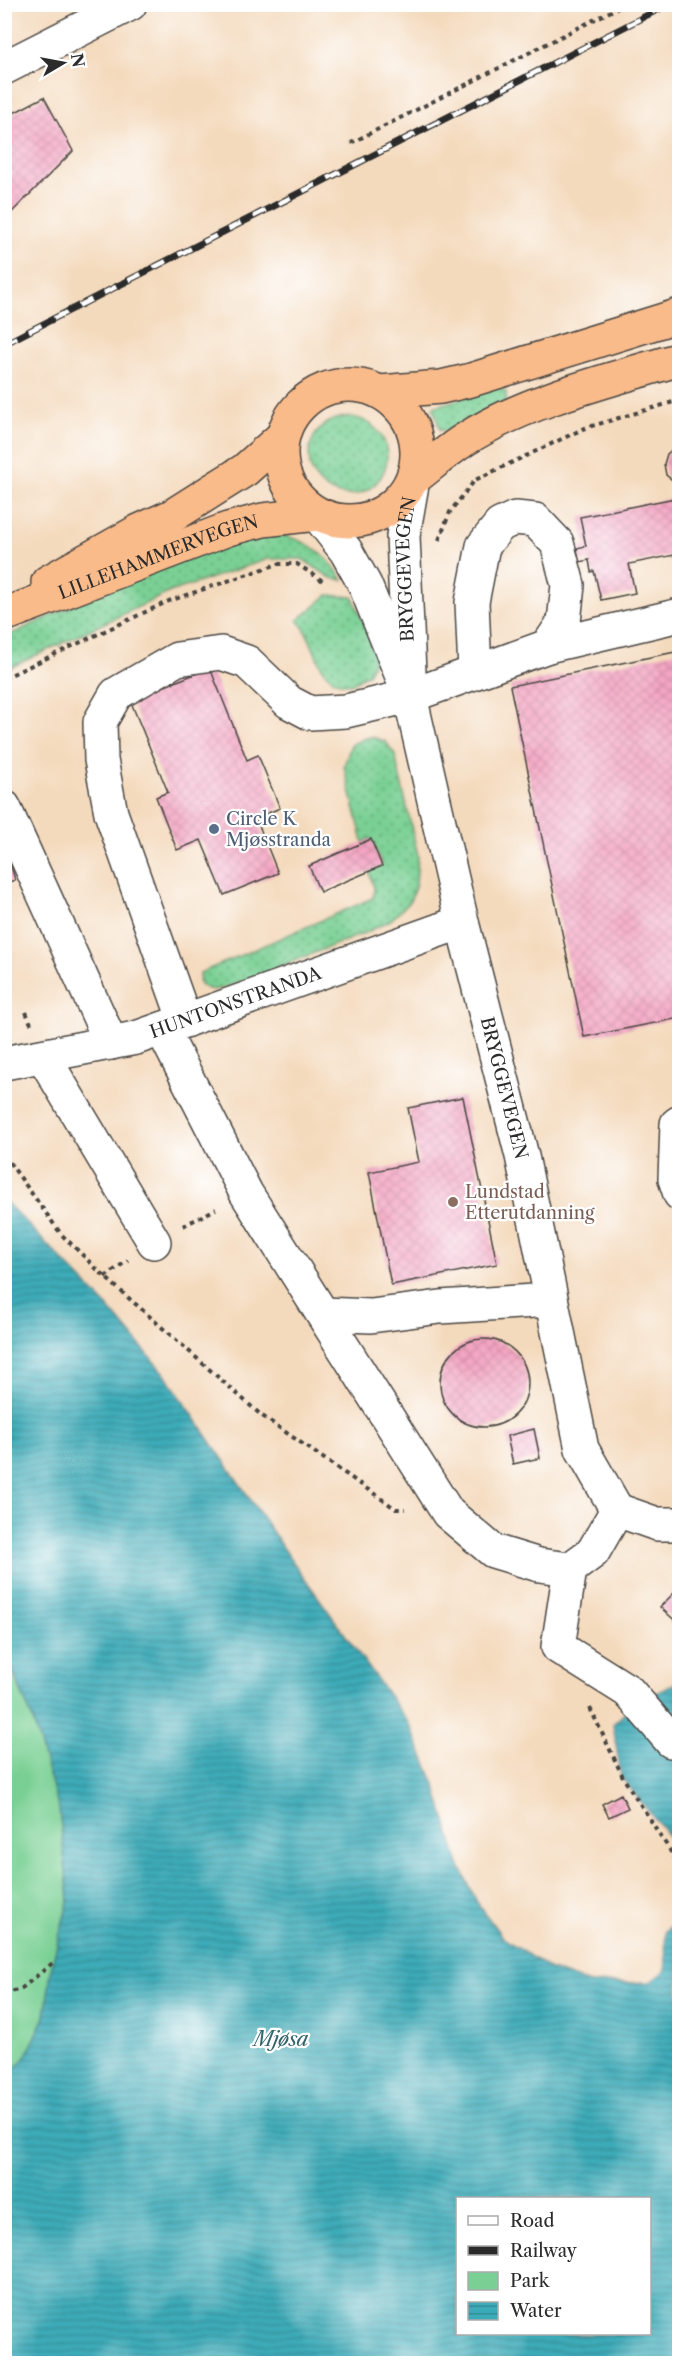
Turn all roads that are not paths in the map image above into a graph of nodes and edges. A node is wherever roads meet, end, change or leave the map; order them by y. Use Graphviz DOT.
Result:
graph roads {
  1 [pos="130,4"];
  2 [pos="4,68"];
  3 [pos="680,315"];
  4 [pos="680,359"];
  5 [pos="380,392"];
  6 [pos="282,437"];
  7 [pos="413,479"];
  8 [pos="317,514"];
  9 [pos="4,607"];
  10 [pos="4,615"];
  11 [pos="680,615"];
  12 [pos="548,646"];
  13 [pos="474,672"];
  14 [pos="410,696"];
  15 [pos="4,807"];
  16 [pos="462,922"];
  17 [pos="174,1025"];
  18 [pos="111,1043"];
  19 [pos="42,1056"];
  20 [pos="4,1063"];
  21 [pos="680,1122"];
  22 [pos="680,1194"];
  23 [pos="154,1242"];
  24 [pos="551,1300"];
  25 [pos="322,1314"];
  26 [pos="617,1510"];
  27 [pos="680,1524"];
  28 [pos="570,1569"];
  29 [pos="671,1741"];
  1 -- 2 [label="street"];
  3 -- 5 [label="highway"];
  4 -- 7 [label="highway"];
  5 -- 6 [label="highway"];
  5 -- 7 [label="highway"];
  6 -- 8 [label="highway"];
  6 -- 9 [label="highway, LILLEHAMMERVEGEN"];
  7 -- 8 [label="highway"];
  7 -- 14 [label="street, BRYGGEVEGEN"];
  8 -- 10 [label="highway, LILLEHAMMERVEGEN"];
  8 -- 14 [label="street, BRYGGEVEGEN"];
  11 -- 12 [label="street"];
  12 -- 13 [label="street"];
  12 -- 13 [label="street"];
  13 -- 14 [label="street"];
  14 -- 16 [label="street, BRYGGEVEGEN"];
  14 -- 17 [label="street"];
  15 -- 18 [label="street"];
  16 -- 17 [label="street, HUNTONSTRANDA"];
  16 -- 24 [label="street, BRYGGEVEGEN"];
  17 -- 18 [label="street, HUNTONSTRANDA"];
  17 -- 25 [label="street"];
  18 -- 19 [label="street, HUNTONSTRANDA"];
  19 -- 20 [label="street, HUNTONSTRANDA"];
  19 -- 23 [label="street"];
  21 -- 22 [label="street"];
  24 -- 25 [label="street"];
  24 -- 26 [label="street, BRYGGEVEGEN"];
  25 -- 28 [label="street"];
  26 -- 27 [label="street"];
  26 -- 28 [label="street"];
  28 -- 29 [label="street"];
}
